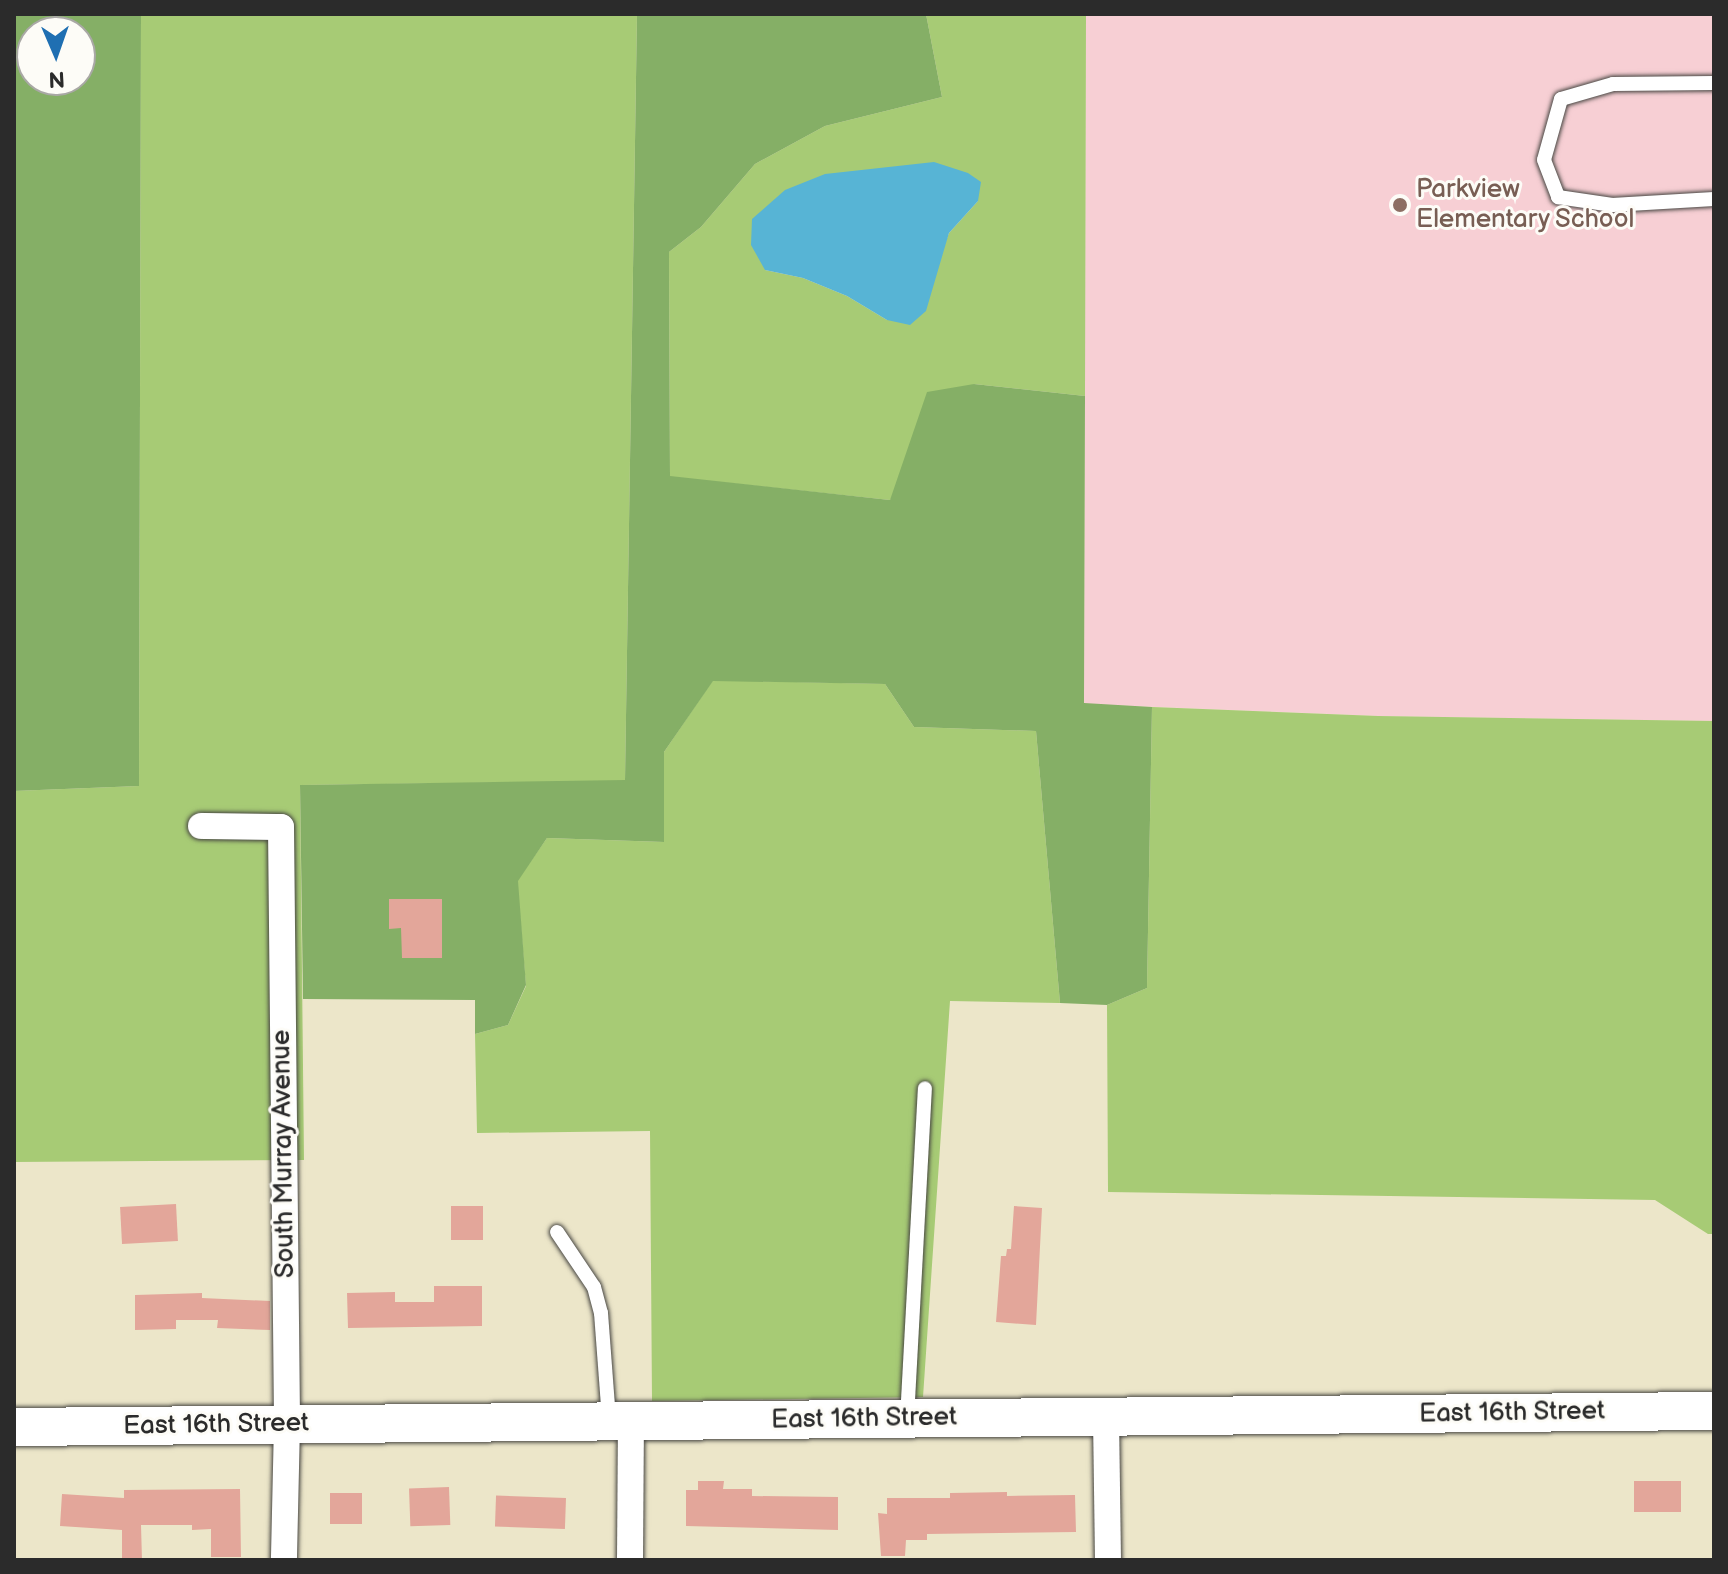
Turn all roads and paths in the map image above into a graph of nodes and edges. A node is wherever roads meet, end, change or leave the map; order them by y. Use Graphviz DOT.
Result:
graph roads {
  1 [pos="1714,83"];
  2 [pos="1714,199"];
  3 [pos="201,826"];
  4 [pos="925,1088"];
  5 [pos="557,1232"];
  6 [pos="1714,1411"];
  7 [pos="1106,1417"];
  8 [pos="907,1419"];
  9 [pos="620,1421"];
  10 [pos="287,1424"];
  11 [pos="14,1427"];
  12 [pos="284,1560"];
  13 [pos="630,1560"];
  14 [pos="1108,1560"];
  1 -- 2 [label="lane"];
  3 -- 10 [label="street, South Murray Avenue"];
  4 -- 8 [label="lane"];
  5 -- 9 [label="lane"];
  6 -- 7 [label="street, East 16th Street"];
  7 -- 8 [label="street, East 16th Street"];
  7 -- 14 [label="street"];
  8 -- 9 [label="street, East 16th Street"];
  9 -- 10 [label="street, East 16th Street"];
  9 -- 13 [label="street"];
  10 -- 11 [label="street, East 16th Street"];
  10 -- 12 [label="street, South Murray Avenue"];
}
